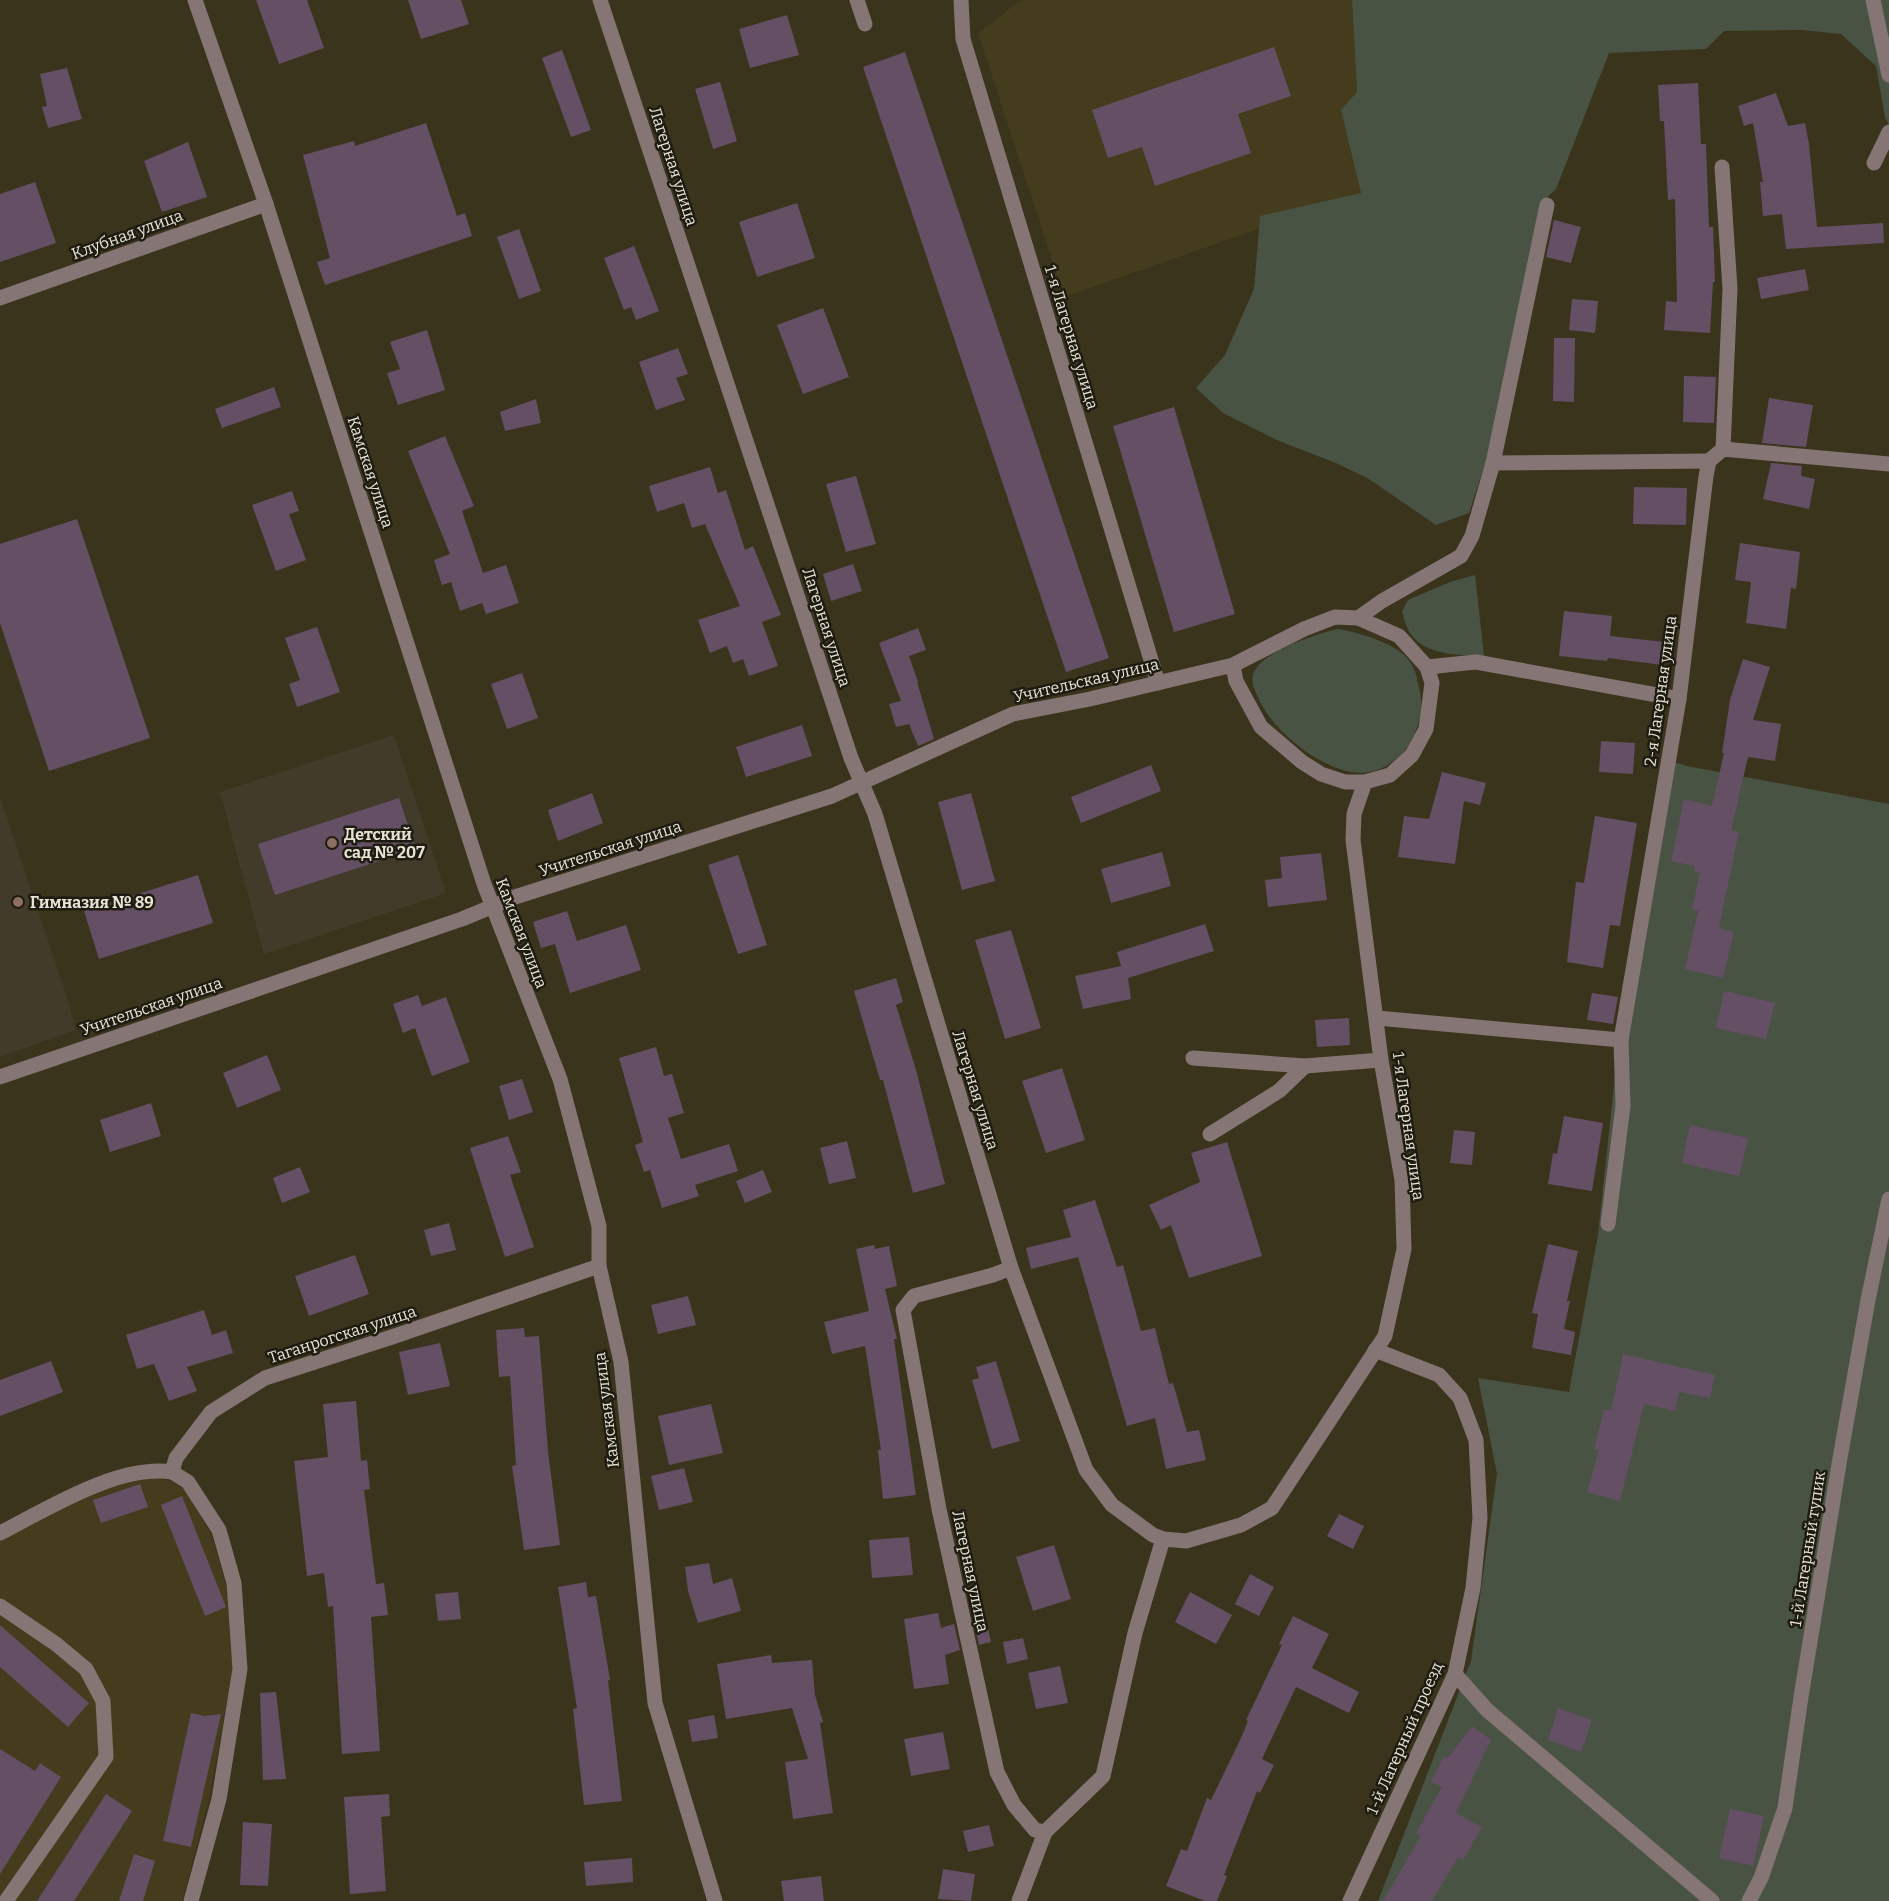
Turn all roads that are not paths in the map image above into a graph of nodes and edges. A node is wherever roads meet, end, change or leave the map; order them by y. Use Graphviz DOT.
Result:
graph roads {
  1 [pos="195,0"];
  2 [pos="600,0"];
  3 [pos="857,0"];
  4 [pos="962,0"];
  5 [pos="1873,0"];
  6 [pos="865,24"];
  7 [pos="1889,75"];
  8 [pos="1889,132"];
  9 [pos="1874,163"];
  10 [pos="1722,167"];
  11 [pos="266,204"];
  12 [pos="1547,205"];
  13 [pos="0,298"];
  14 [pos="1723,449"];
  15 [pos="1709,461"];
  16 [pos="1493,463"];
  17 [pos="1889,464"];
  18 [pos="1358,618"];
  19 [pos="1233,665"];
  20 [pos="1427,667"];
  21 [pos="1158,683"];
  22 [pos="1679,699"];
  23 [pos="1365,782"];
  24 [pos="862,783"];
  25 [pos="492,906"];
  26 [pos="1377,1018"];
  27 [pos="1621,1040"];
  28 [pos="1193,1058"];
  29 [pos="1381,1060"];
  30 [pos="1305,1066"];
  31 [pos="0,1077"];
  32 [pos="1210,1134"];
  33 [pos="1889,1199"];
  34 [pos="1608,1224"];
  35 [pos="599,1266"];
  36 [pos="1011,1268"];
  37 [pos="1375,1350"];
  38 [pos="172,1472"];
  39 [pos="0,1533"];
  40 [pos="1163,1539"];
  41 [pos="0,1606"];
  42 [pos="1455,1674"];
  43 [pos="1045,1832"];
  44 [pos="6,1901"];
  45 [pos="191,1901"];
  46 [pos="715,1901"];
  47 [pos="1019,1901"];
  48 [pos="1350,1901"];
  49 [pos="1712,1901"];
  50 [pos="1749,1901"];
  1 -- 11 [label="street, Камская улица"];
  2 -- 24 [label="street, Лагерная улица"];
  3 -- 6 [label="street"];
  4 -- 21 [label="street, 1-я Лагерная улица"];
  5 -- 7 [label="street"];
  8 -- 9 [label="street"];
  10 -- 14 [label="street"];
  11 -- 13 [label="street, Клубная улица"];
  11 -- 25 [label="street, Камская улица"];
  12 -- 16 [label="street"];
  14 -- 15 [label="street"];
  14 -- 17 [label="street"];
  15 -- 16 [label="street"];
  15 -- 22 [label="street, 2-я Лагерная улица"];
  16 -- 18 [label="street"];
  18 -- 19 [label="street"];
  18 -- 20 [label="street"];
  19 -- 21 [label="street, Учительская улица"];
  19 -- 23 [label="street"];
  20 -- 22 [label="street"];
  20 -- 23 [label="street"];
  21 -- 24 [label="street, Учительская улица"];
  22 -- 27 [label="street, 2-я Лагерная улица"];
  23 -- 26 [label="street, 1-я Лагерная улица"];
  24 -- 25 [label="street, Учительская улица"];
  24 -- 36 [label="street, Лагерная улица"];
  25 -- 31 [label="street, Учительская улица"];
  25 -- 35 [label="street, Камская улица"];
  26 -- 27 [label="street"];
  26 -- 29 [label="street, 1-я Лагерная улица"];
  27 -- 34 [label="street, 2-я Лагерная улица"];
  28 -- 30 [label="street"];
  29 -- 30 [label="street"];
  29 -- 37 [label="street, 1-я Лагерная улица"];
  30 -- 32 [label="street"];
  33 -- 50 [label="street, 1-й Лагерный тупик"];
  35 -- 38 [label="street, Таганрогская улица"];
  35 -- 46 [label="street, Камская улица"];
  36 -- 40 [label="street, Лагерная улица"];
  36 -- 43 [label="street, Лагерная улица"];
  37 -- 40 [label="street, 1-я Лагерная улица"];
  37 -- 42 [label="street, 1-й Лагерный проезд"];
  38 -- 39 [label="street"];
  38 -- 45 [label="street"];
  40 -- 43 [label="street"];
  41 -- 44 [label="street"];
  42 -- 48 [label="street, 1-й Лагерный проезд"];
  42 -- 49 [label="street"];
  43 -- 47 [label="street"];
}
